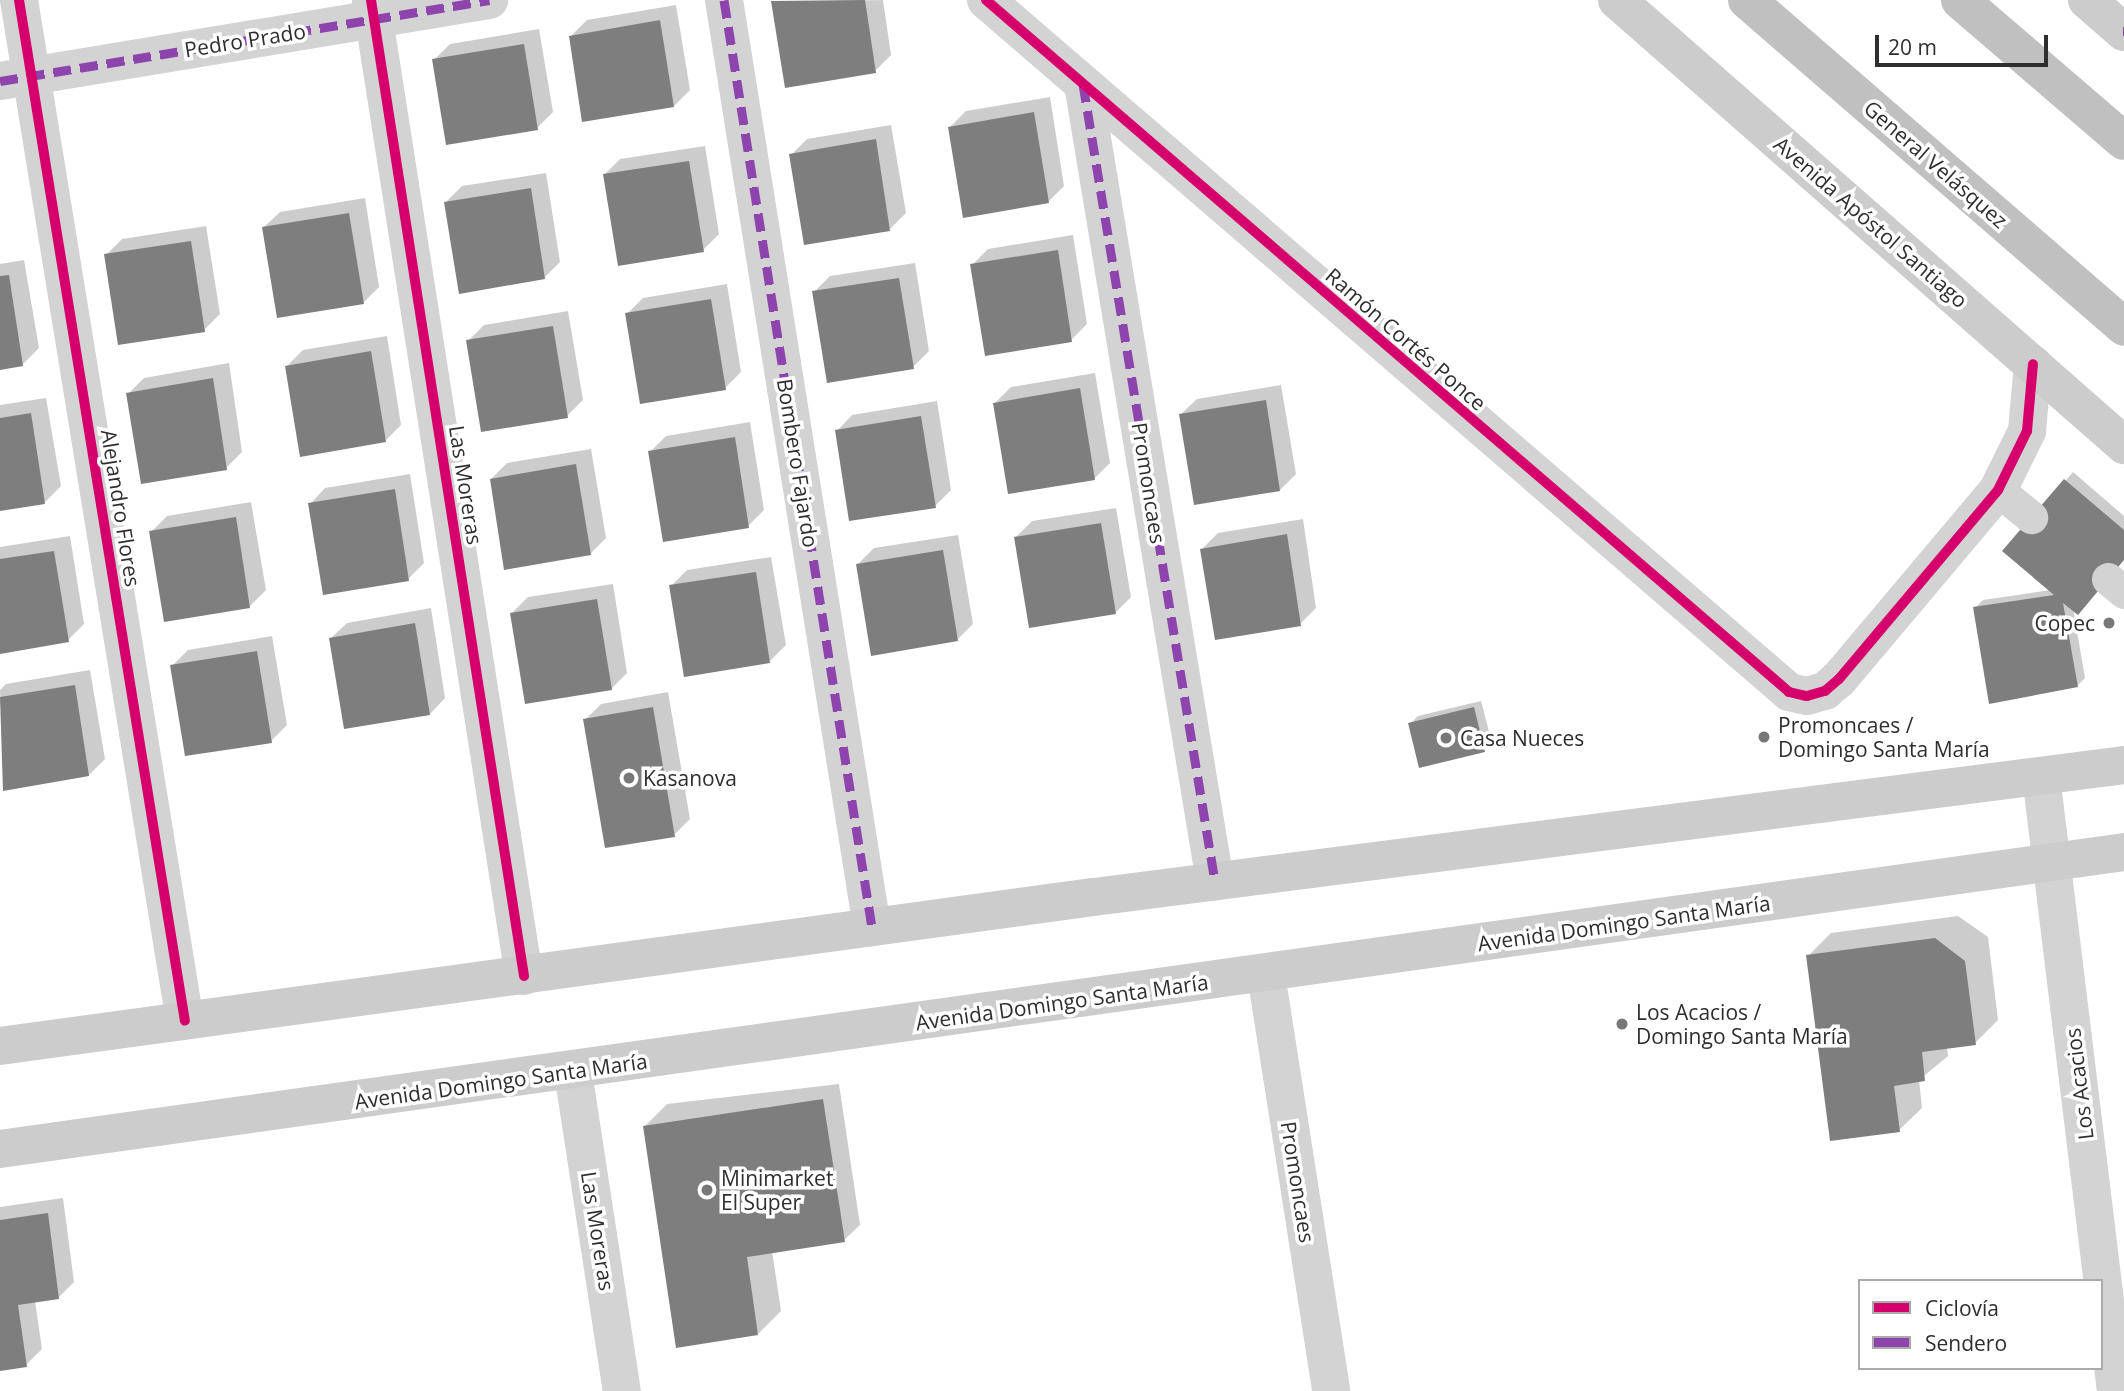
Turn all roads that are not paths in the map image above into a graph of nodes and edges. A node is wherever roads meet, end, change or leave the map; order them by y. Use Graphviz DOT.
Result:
graph roads {
  1 [pos="19,0"];
  2 [pos="489,0"];
  3 [pos="724,0"];
  4 [pos="986,0"];
  5 [pos="1617,0"];
  6 [pos="1747,0"];
  7 [pos="1960,0"];
  8 [pos="2087,0"];
  9 [pos="372,9"];
  10 [pos="2124,31"];
  11 [pos="16,78"];
  12 [pos="1083,84"];
  13 [pos="2124,141"];
  14 [pos="2124,327"];
  15 [pos="2033,365"];
  16 [pos="2124,445"];
  17 [pos="1998,490"];
  18 [pos="2031,517"];
  19 [pos="2124,765"];
  20 [pos="2041,776"];
  21 [pos="2124,852"];
  22 [pos="2052,862"];
  23 [pos="1215,881"];
  24 [pos="872,927"];
  25 [pos="1266,974"];
  26 [pos="524,976"];
  27 [pos="184,1021"];
  28 [pos="0,1046"];
  29 [pos="573,1072"];
  30 [pos="0,1149"];
  31 [pos="2102,1279"];
  32 [pos="2103,1284"];
  33 [pos="622,1391"];
  34 [pos="1331,1391"];
  35 [pos="2116,1391"];
  1 -- 11 [label="street, Alejandro Flores"];
  2 -- 9 [label="street, Pedro Prado"];
  3 -- 24 [label="street, Bombero Fajardo"];
  4 -- 12 [label="street, Ramón Cortés Ponce"];
  5 -- 15 [label="main road, Avenida Apóstol Santiago"];
  6 -- 14 [label="highway, General Velásquez"];
  7 -- 13 [label="highway"];
  8 -- 10 [label="main road"];
  9 -- 11 [label="street, Pedro Prado"];
  9 -- 26 [label="street, Las Moreras"];
  11 -- 27 [label="street, Alejandro Flores"];
  12 -- 17 [label="street, Ramón Cortés Ponce"];
  12 -- 23 [label="street, Promoncaes"];
  15 -- 16 [label="main road, Avenida Apóstol Santiago"];
  15 -- 17 [label="street"];
  17 -- 18 [label="lane"];
  19 -- 20 [label="main road"];
  20 -- 22 [label="street, Los Acacios"];
  20 -- 23 [label="main road"];
  21 -- 22 [label="main road, Avenida Domingo Santa María"];
  22 -- 25 [label="main road, Avenida Domingo Santa María"];
  22 -- 31 [label="street, Los Acacios"];
  23 -- 24 [label="main road"];
  24 -- 26 [label="main road"];
  25 -- 29 [label="main road, Avenida Domingo Santa María"];
  25 -- 34 [label="street, Promoncaes"];
  26 -- 27 [label="main road"];
  27 -- 28 [label="main road"];
  29 -- 30 [label="main road, Avenida Domingo Santa María"];
  29 -- 33 [label="street, Las Moreras"];
  32 -- 35 [label="street, Los Acacios"];
}
